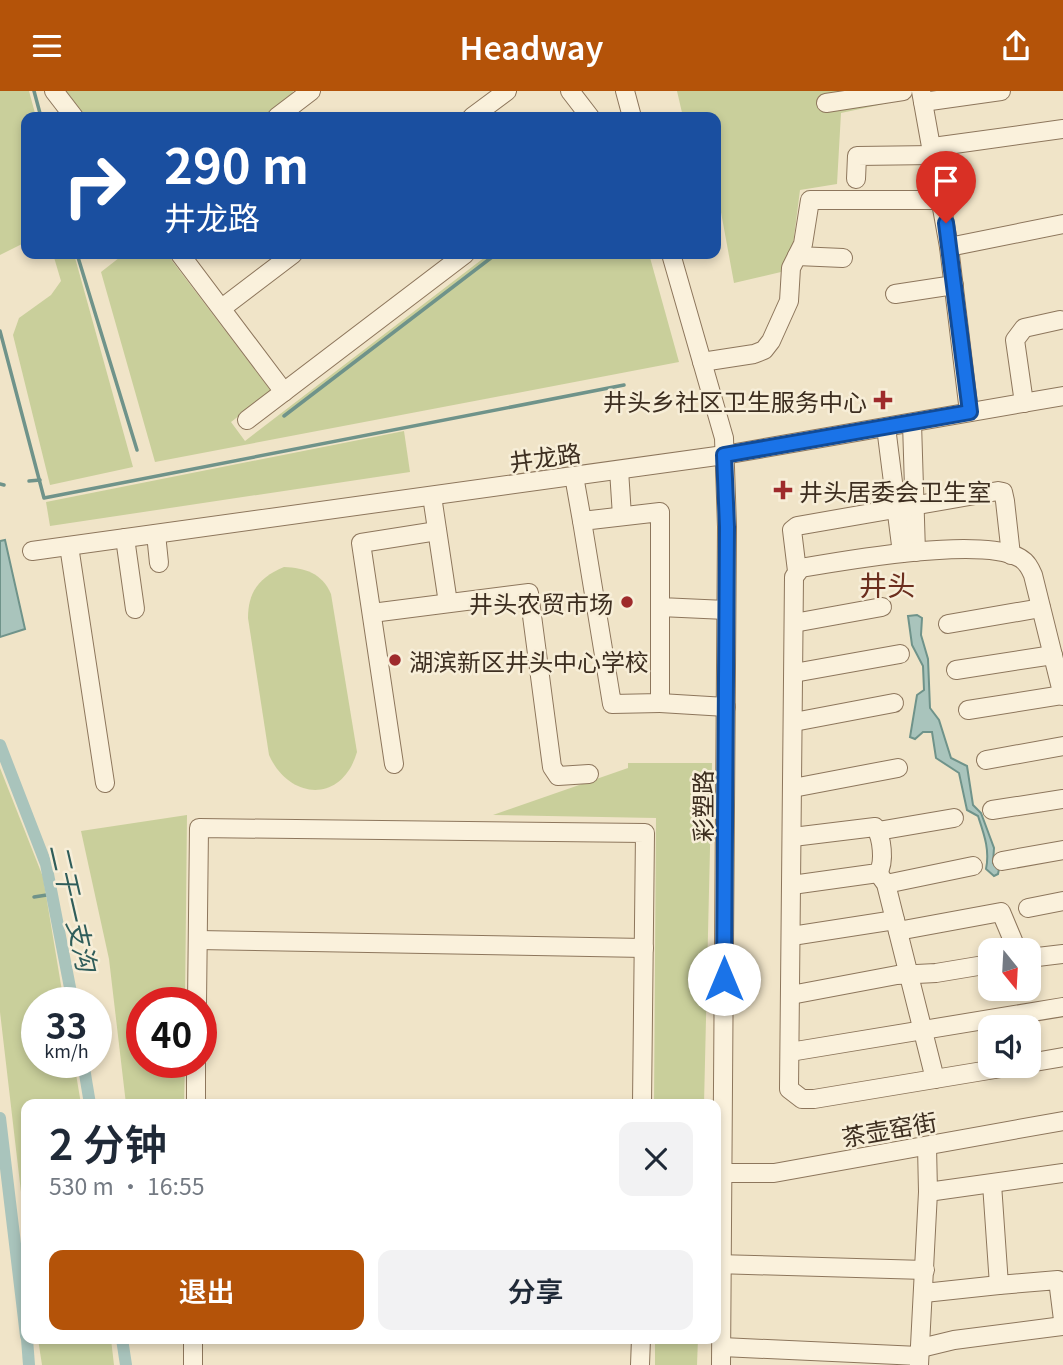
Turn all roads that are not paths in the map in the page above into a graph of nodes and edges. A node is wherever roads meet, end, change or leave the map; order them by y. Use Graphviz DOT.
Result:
graph roads {
  1 [pos="54,91"];
  2 [pos="507,91"];
  3 [pos="570,91"];
  4 [pos="625,91"];
  5 [pos="903,91"];
  6 [pos="1002,91"];
  7 [pos="306,93"];
  8 [pos="922,96"];
  9 [pos="826,103"];
  10 [pos="70,112"];
  11 [pos="283,112"];
  12 [pos="479,112"];
  13 [pos="586,112"];
  14 [pos="631,112"];
  15 [pos="1063,129"];
  16 [pos="933,151"];
  17 [pos="856,179"];
  18 [pos="942,200"];
  19 [pos="1063,224"];
  20 [pos="949,247"];
  21 [pos="797,256"];
  22 [pos="843,258"];
  23 [pos="184,259"];
  24 [pos="286,259"];
  25 [pos="459,259"];
  26 [pos="672,259"];
  27 [pos="954,285"];
  28 [pos="895,294"];
  29 [pos="222,308"];
  30 [pos="1060,320"];
  31 [pos="702,362"];
  32 [pos="284,392"];
  33 [pos="1063,396"];
  34 [pos="1024,403"];
  35 [pos="970,412"];
  36 [pos="247,420"];
  37 [pos="912,423"];
  38 [pos="886,427"];
  39 [pos="724,455"];
  40 [pos="619,470"];
  41 [pos="574,476"];
  42 [pos="432,496"];
  43 [pos="906,506"];
  44 [pos="622,516"];
  45 [pos="582,521"];
  46 [pos="438,531"];
  47 [pos="156,534"];
  48 [pos="125,538"];
  49 [pos="69,546"];
  50 [pos="32,551"];
  51 [pos="909,552"];
  52 [pos="1011,555"];
  53 [pos="159,563"];
  54 [pos="797,571"];
  55 [pos="448,603"];
  56 [pos="660,607"];
  57 [pos="882,607"];
  58 [pos="1041,608"];
  59 [pos="135,609"];
  60 [pos="726,610"];
  61 [pos="372,613"];
  62 [pos="794,623"];
  63 [pos="948,624"];
  64 [pos="900,654"];
  65 [pos="1053,655"];
  66 [pos="956,670"];
  67 [pos="794,673"];
  68 [pos="1063,696"];
  69 [pos="660,703"];
  70 [pos="894,703"];
  71 [pos="726,707"];
  72 [pos="968,710"];
  73 [pos="794,722"];
  74 [pos="1063,746"];
  75 [pos="986,761"];
  76 [pos="394,764"];
  77 [pos="898,768"];
  78 [pos="589,774"];
  79 [pos="105,783"];
  80 [pos="793,788"];
  81 [pos="1063,799"];
  82 [pos="992,810"];
  83 [pos="954,818"];
  84 [pos="878,831"];
  85 [pos="793,837"];
  86 [pos="1063,850"];
  87 [pos="1002,861"];
  88 [pos="973,866"];
  89 [pos="882,879"];
  90 [pos="792,885"];
  91 [pos="1063,901"];
  92 [pos="1028,908"];
  93 [pos="897,925"];
  94 [pos="792,936"];
  95 [pos="1012,938"];
  96 [pos="198,940"];
  97 [pos="644,948"];
  98 [pos="1063,954"];
  99 [pos="1041,957"];
  100 [pos="978,966"];
  101 [pos="910,974"];
  102 [pos="197,987"];
  103 [pos="791,995"];
  104 [pos="1063,1008"];
  105 [pos="925,1030"];
  106 [pos="790,1052"];
  107 [pos="1063,1057"];
  108 [pos="1041,1061"];
  109 [pos="978,1072"];
  110 [pos="196,1078"];
  111 [pos="935,1079"];
  112 [pos="196,1099"];
  113 [pos="642,1099"];
  114 [pos="1063,1121"];
  115 [pos="927,1146"];
  116 [pos="723,1173"];
  117 [pos="1063,1173"];
  118 [pos="992,1184"];
  119 [pos="928,1192"];
  120 [pos="721,1218"];
  121 [pos="721,1264"];
  122 [pos="925,1270"];
  123 [pos="999,1285"];
  124 [pos="924,1293"];
  125 [pos="1063,1323"];
  126 [pos="721,1325"];
  127 [pos="193,1344"];
  128 [pos="640,1344"];
  129 [pos="722,1356"];
  130 [pos="920,1357"];
  131 [pos="193,1365"];
  132 [pos="640,1365"];
  1 -- 10 [label="street"];
  2 -- 12 [label="street"];
  3 -- 13 [label="street"];
  4 -- 14 [label="street"];
  5 -- 9 [label="street"];
  6 -- 8 [label="street"];
  7 -- 11 [label="street"];
  8 -- 16 [label="street"];
  15 -- 16 [label="street"];
  16 -- 17 [label="street"];
  16 -- 18 [label="street"];
  18 -- 20 [label="street"];
  18 -- 21 [label="street"];
  19 -- 20 [label="street"];
  20 -- 27 [label="street"];
  21 -- 22 [label="street"];
  21 -- 31 [label="street"];
  23 -- 29 [label="street"];
  24 -- 29 [label="street"];
  25 -- 32 [label="street"];
  26 -- 31 [label="street, 彩塑路"];
  27 -- 28 [label="street"];
  27 -- 35 [label="street"];
  29 -- 32 [label="street"];
  30 -- 34 [label="street"];
  31 -- 39 [label="street, 彩塑路"];
  32 -- 36 [label="street"];
  33 -- 34 [label="street, 井龙路"];
  34 -- 35 [label="street, 井龙路"];
  35 -- 37 [label="street, 井龙路"];
  37 -- 38 [label="street, 井龙路"];
  37 -- 43 [label="street"];
  38 -- 39 [label="street, 井龙路"];
  38 -- 43 [label="street"];
  39 -- 40 [label="street, 井龙路"];
  39 -- 60 [label="street, 彩塑路"];
  40 -- 41 [label="street, 井龙路"];
  40 -- 44 [label="street"];
  41 -- 42 [label="street, 井龙路"];
  41 -- 45 [label="street"];
  42 -- 46 [label="street"];
  42 -- 47 [label="street, 井龙路"];
  43 -- 51 [label="street"];
  43 -- 52 [label="street"];
  43 -- 54 [label="street"];
  44 -- 45 [label="street"];
  44 -- 56 [label="street"];
  45 -- 69 [label="street"];
  46 -- 55 [label="street"];
  46 -- 61 [label="street"];
  47 -- 48 [label="street, 井龙路"];
  47 -- 53 [label="street"];
  48 -- 49 [label="street, 井龙路"];
  48 -- 59 [label="street"];
  49 -- 50 [label="street, 井龙路"];
  49 -- 79 [label="street"];
  51 -- 52 [label="street"];
  51 -- 54 [label="street"];
  52 -- 58 [label="street"];
  54 -- 62 [label="street"];
  55 -- 61 [label="street"];
  55 -- 78 [label="street"];
  56 -- 60 [label="street"];
  56 -- 69 [label="street"];
  57 -- 62 [label="street"];
  58 -- 63 [label="street"];
  58 -- 65 [label="street"];
  60 -- 71 [label="street, 彩塑路"];
  61 -- 76 [label="street"];
  62 -- 67 [label="street"];
  64 -- 67 [label="street"];
  65 -- 66 [label="street"];
  65 -- 68 [label="street"];
  67 -- 73 [label="street"];
  68 -- 72 [label="street"];
  69 -- 71 [label="street"];
  70 -- 73 [label="street"];
  71 -- 116 [label="street, 彩塑路"];
  73 -- 80 [label="street"];
  74 -- 75 [label="street"];
  77 -- 80 [label="street"];
  80 -- 85 [label="street"];
  81 -- 82 [label="street"];
  83 -- 84 [label="street"];
  84 -- 85 [label="street"];
  84 -- 89 [label="street"];
  85 -- 90 [label="street"];
  86 -- 87 [label="street"];
  88 -- 89 [label="street"];
  89 -- 90 [label="street"];
  89 -- 93 [label="street"];
  90 -- 94 [label="street"];
  91 -- 92 [label="street"];
  93 -- 94 [label="street"];
  93 -- 95 [label="street"];
  93 -- 101 [label="street"];
  94 -- 103 [label="street"];
  96 -- 97 [label="street"];
  96 -- 97 [label="street"];
  96 -- 102 [label="street"];
  97 -- 113 [label="street"];
  98 -- 99 [label="street"];
  100 -- 101 [label="street"];
  101 -- 103 [label="street"];
  101 -- 105 [label="street"];
  103 -- 106 [label="street"];
  104 -- 105 [label="street"];
  105 -- 106 [label="street"];
  105 -- 111 [label="street"];
  106 -- 111 [label="street"];
  107 -- 108 [label="street"];
  109 -- 111 [label="street"];
  110 -- 112 [label="street"];
  114 -- 115 [label="street, 茶壶窑街"];
  115 -- 116 [label="street, 茶壶窑街"];
  115 -- 119 [label="street"];
  116 -- 120 [label="street, 彩塑路"];
  117 -- 118 [label="street"];
  118 -- 119 [label="street"];
  118 -- 123 [label="street"];
  119 -- 122 [label="street"];
  121 -- 122 [label="street"];
  122 -- 124 [label="street"];
  123 -- 124 [label="street"];
  123 -- 125 [label="street"];
  124 -- 130 [label="street"];
  125 -- 130 [label="street"];
  126 -- 129 [label="street, 彩塑路"];
  127 -- 131 [label="street"];
  128 -- 132 [label="street"];
  129 -- 130 [label="street"];
}
